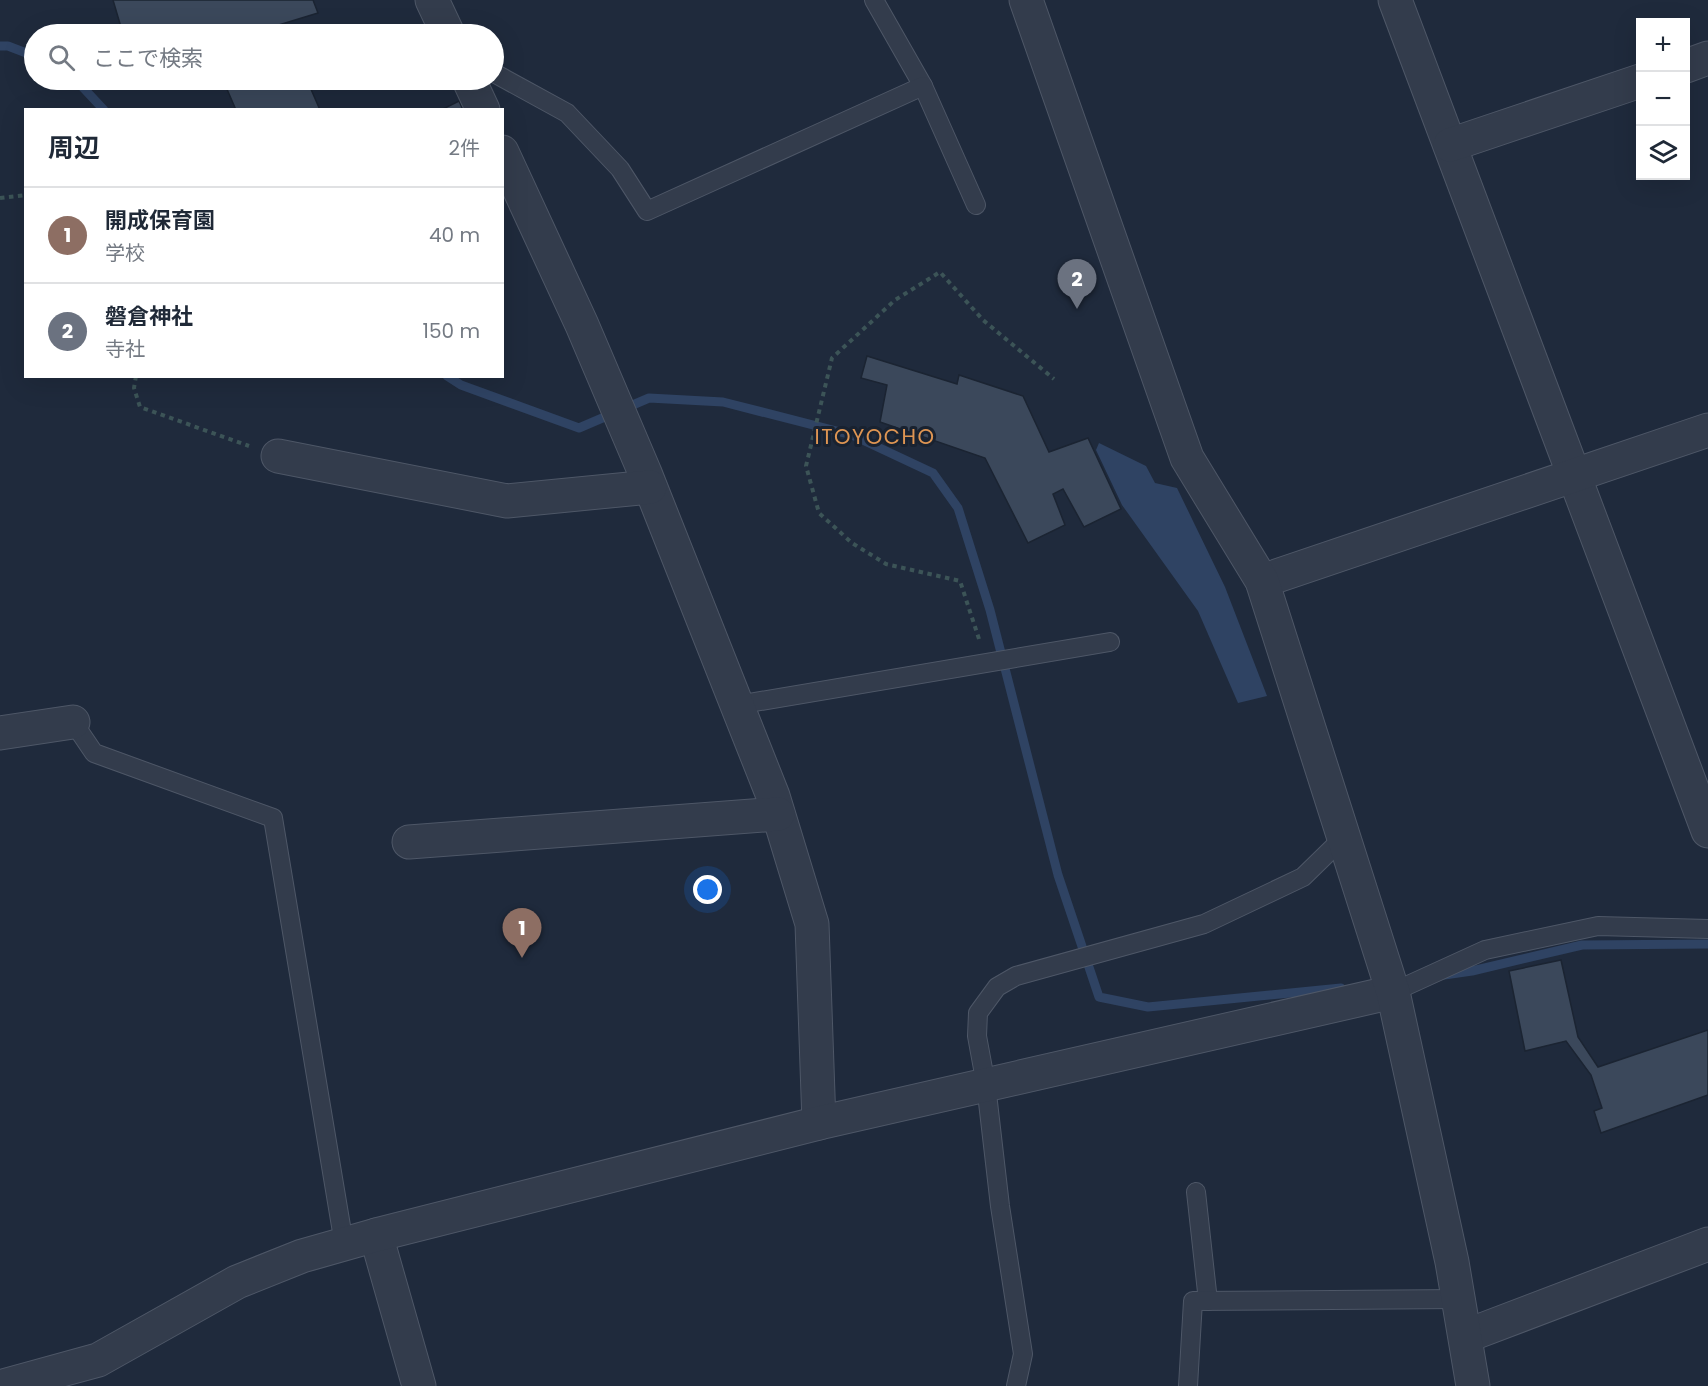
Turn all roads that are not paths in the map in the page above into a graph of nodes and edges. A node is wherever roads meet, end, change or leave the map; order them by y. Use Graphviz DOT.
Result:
graph roads {
  1 [pos="432,0"];
  2 [pos="874,0"];
  3 [pos="1026,0"];
  4 [pos="1395,0"];
  5 [pos="443,24"];
  6 [pos="1708,58"];
  7 [pos="1690,65"];
  8 [pos="504,78"];
  9 [pos="1636,83"];
  10 [pos="923,86"];
  11 [pos="474,90"];
  12 [pos="482,108"];
  13 [pos="1450,145"];
  14 [pos="504,156"];
  15 [pos="976,205"];
  16 [pos="1708,430"];
  17 [pos="278,456"];
  18 [pos="1573,476"];
  19 [pos="650,487"];
  20 [pos="1262,581"];
  21 [pos="1110,642"];
  22 [pos="737,705"];
  23 [pos="73,722"];
  24 [pos="0,733"];
  25 [pos="778,814"];
  26 [pos="1708,831"];
  27 [pos="1344,837"];
  28 [pos="409,842"];
  29 [pos="1708,929"];
  30 [pos="1393,992"];
  31 [pos="986,1085"];
  32 [pos="819,1123"];
  33 [pos="1196,1192"];
  34 [pos="376,1235"];
  35 [pos="344,1244"];
  36 [pos="1708,1244"];
  37 [pos="1459,1299"];
  38 [pos="1208,1301"];
  39 [pos="1466,1336"];
  40 [pos="3,1386"];
  41 [pos="418,1386"];
  42 [pos="1016,1386"];
  43 [pos="1188,1386"];
  44 [pos="1473,1386"];
  1 -- 5 [label="street"];
  2 -- 10 [label="lane"];
  3 -- 20 [label="street"];
  4 -- 13 [label="street"];
  6 -- 7 [label="street"];
  8 -- 10 [label="lane"];
  9 -- 13 [label="street"];
  10 -- 15 [label="lane"];
  11 -- 12 [label="street"];
  13 -- 18 [label="street"];
  14 -- 19 [label="street"];
  16 -- 18 [label="street"];
  17 -- 19 [label="street"];
  18 -- 20 [label="street"];
  18 -- 26 [label="street"];
  19 -- 22 [label="street"];
  20 -- 27 [label="street"];
  21 -- 22 [label="lane"];
  22 -- 25 [label="street"];
  23 -- 24 [label="street"];
  23 -- 35 [label="lane"];
  25 -- 28 [label="street"];
  25 -- 32 [label="street"];
  27 -- 30 [label="street"];
  27 -- 31 [label="lane"];
  29 -- 30 [label="lane"];
  30 -- 31 [label="street"];
  30 -- 37 [label="street"];
  31 -- 32 [label="street"];
  31 -- 42 [label="lane"];
  32 -- 34 [label="street"];
  33 -- 38 [label="lane"];
  34 -- 35 [label="street"];
  34 -- 41 [label="street"];
  35 -- 40 [label="street"];
  36 -- 39 [label="street"];
  37 -- 38 [label="lane"];
  37 -- 39 [label="street"];
  38 -- 43 [label="lane"];
  39 -- 44 [label="street"];
}
